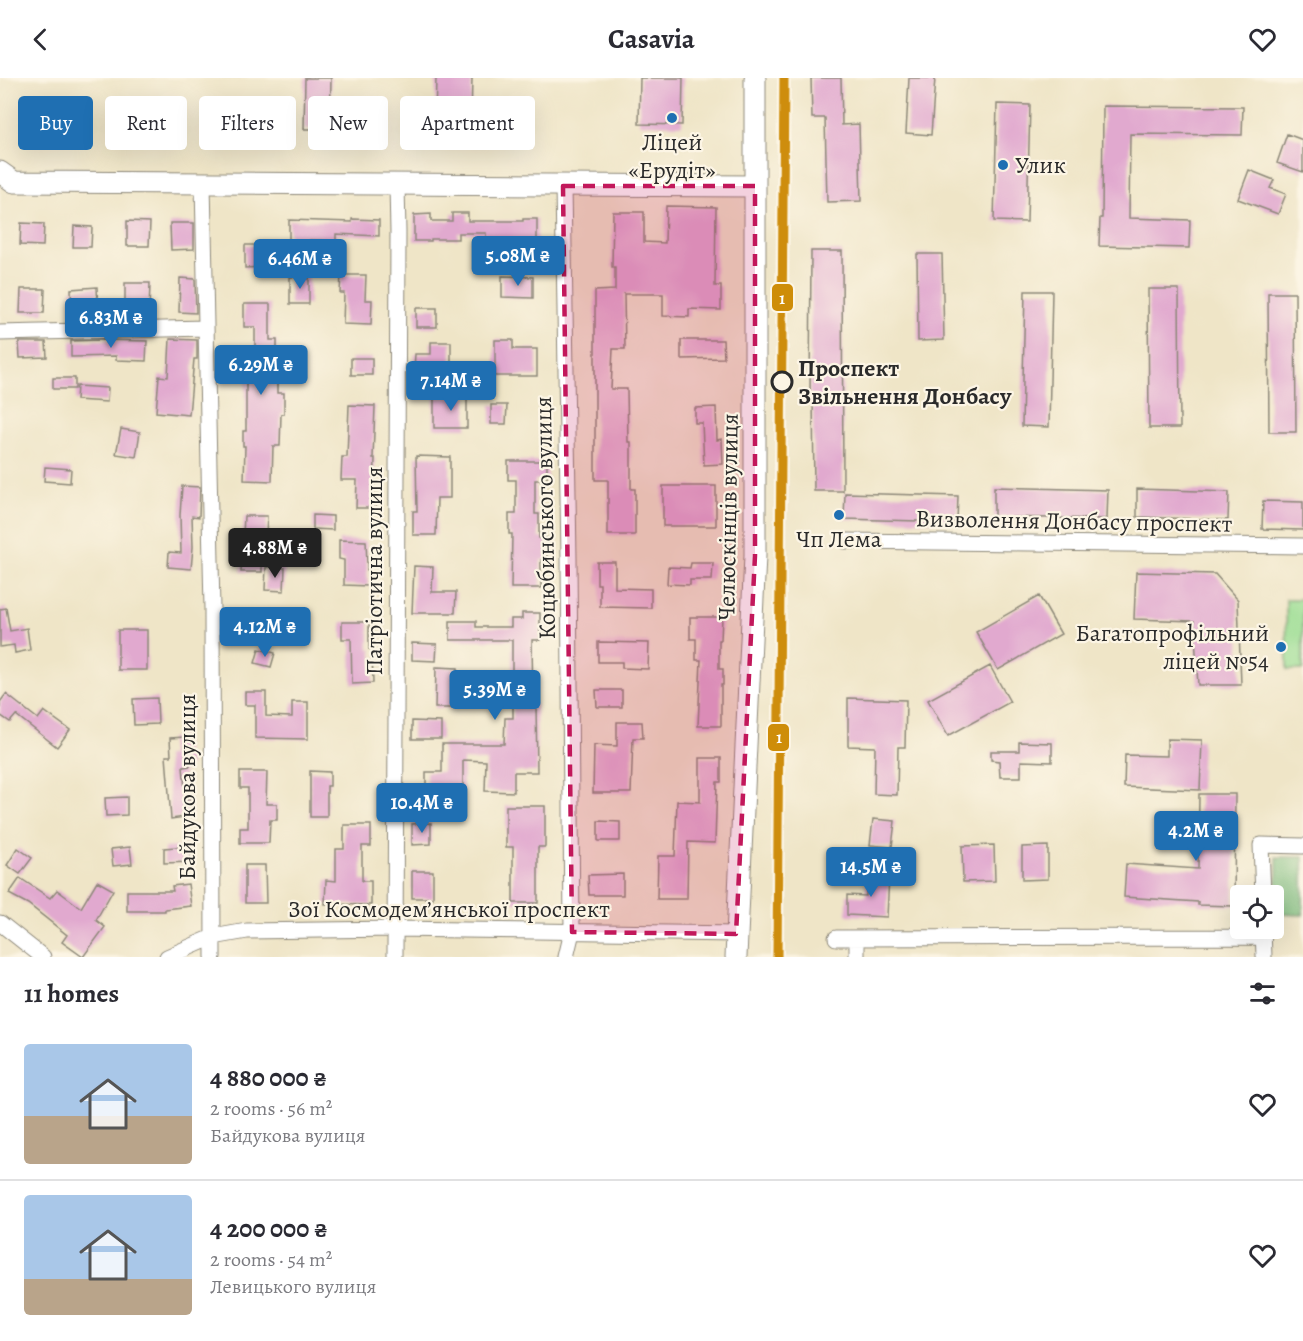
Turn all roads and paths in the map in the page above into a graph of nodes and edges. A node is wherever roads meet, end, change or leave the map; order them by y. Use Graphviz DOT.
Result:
graph roads {
  1 [pos="754,78"];
  2 [pos="0,172"];
  3 [pos="203,183"];
  4 [pos="397,185"];
  5 [pos="562,186"];
  6 [pos="755,186"];
  7 [pos="205,328"];
  8 [pos="0,333"];
  9 [pos="844,542"];
  10 [pos="1303,546"];
  11 [pos="1303,846"];
  12 [pos="1263,885"];
  13 [pos="0,923"];
  14 [pos="395,929"];
  15 [pos="572,932"];
  16 [pos="736,934"];
  17 [pos="1230,934"];
  18 [pos="213,937"];
  19 [pos="836,938"];
  20 [pos="857,939"];
  21 [pos="1264,939"];
  22 [pos="43,957"];
  23 [pos="166,957"];
  24 [pos="213,957"];
  25 [pos="394,957"];
  26 [pos="566,957"];
  27 [pos="736,957"];
  28 [pos="857,957"];
  29 [pos="1264,957"];
  1 -- 6 [label="main road, Челюскінців вулиця"];
  2 -- 3 [label="main road"];
  3 -- 4 [label="main road"];
  3 -- 7 [label="street, Байдукова вулиця"];
  4 -- 5 [label="main road"];
  4 -- 14 [label="street, Патріотична вулиця"];
  5 -- 6 [label="main road"];
  5 -- 15 [label="street, Коцюбинського вулиця"];
  6 -- 16 [label="main road, Челюскінців вулиця"];
  7 -- 8 [label="street"];
  7 -- 18 [label="street, Байдукова вулиця"];
  9 -- 10 [label="street, Визволення Донбасу проспект"];
  11 -- 12 [label="street"];
  13 -- 22 [label="street"];
  14 -- 15 [label="street, Зої Космодем’янської проспект"];
  14 -- 18 [label="street, Зої Космодем’янської проспект"];
  14 -- 25 [label="street, Патріотична вулиця"];
  15 -- 16 [label="street, Зої Космодем’янської проспект"];
  15 -- 26 [label="street, Коцюбинського вулиця"];
  16 -- 27 [label="main road, Челюскінців вулиця"];
  17 -- 20 [label="street"];
  18 -- 23 [label="street, Зої Космодем’янської проспект"];
  18 -- 24 [label="street, Байдукова вулиця"];
  19 -- 20 [label="street"];
  20 -- 28 [label="street"];
  21 -- 29 [label="street"];
}
